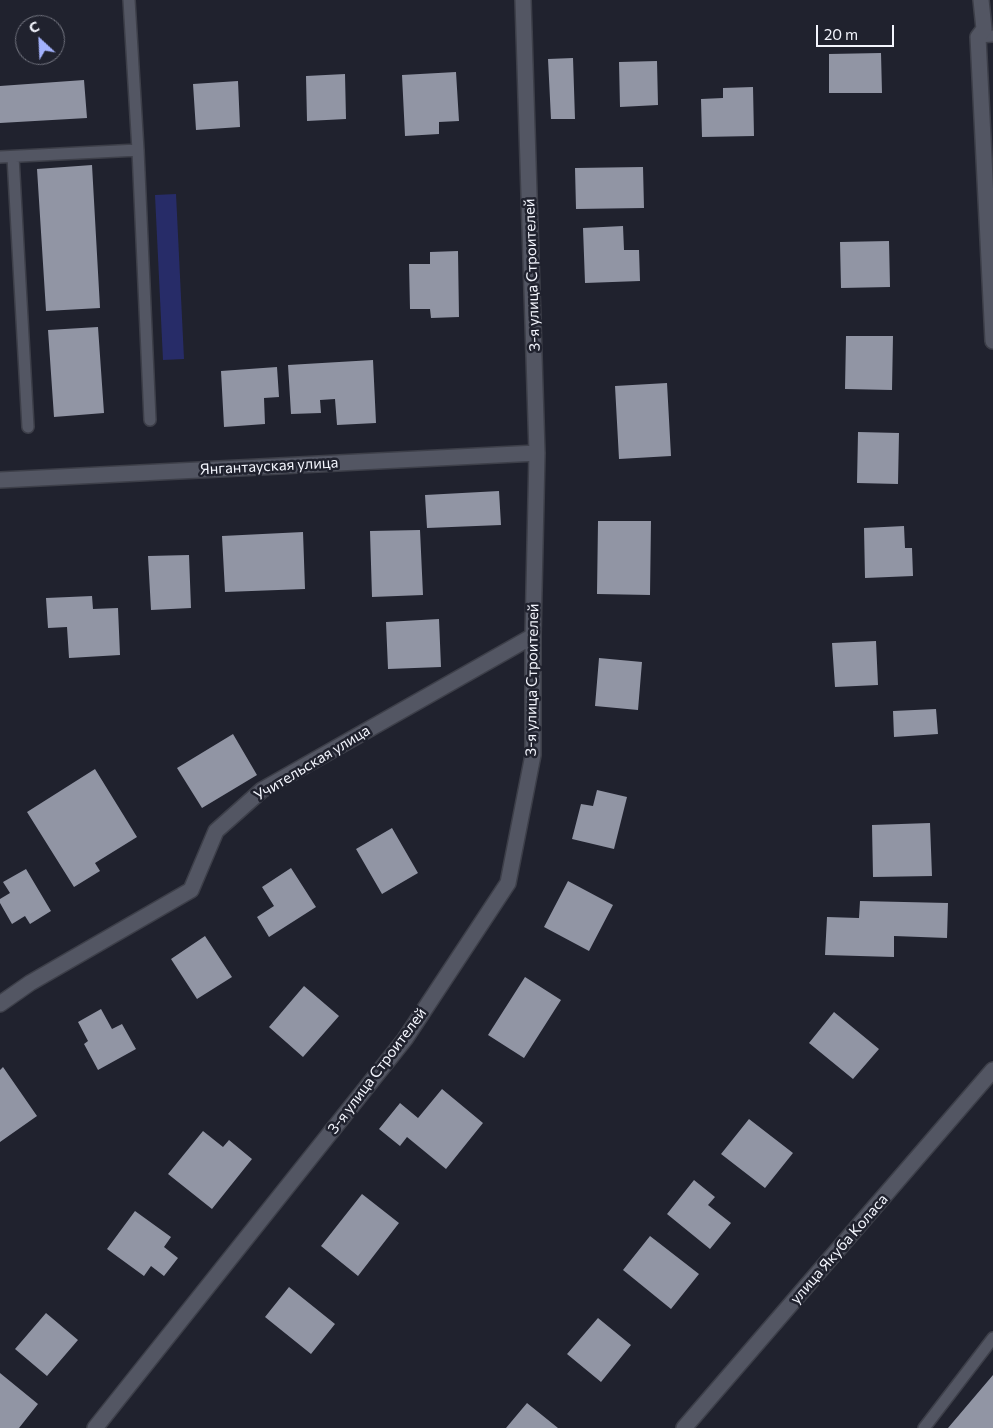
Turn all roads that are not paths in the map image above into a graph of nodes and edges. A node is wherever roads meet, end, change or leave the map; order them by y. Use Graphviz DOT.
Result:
graph roads {
  1 [pos="129,0"];
  2 [pos="523,0"];
  3 [pos="980,0"];
  4 [pos="993,36"];
  5 [pos="978,37"];
  6 [pos="138,150"];
  7 [pos="13,157"];
  8 [pos="0,158"];
  9 [pos="993,341"];
  10 [pos="150,420"];
  11 [pos="28,427"];
  12 [pos="537,453"];
  13 [pos="0,480"];
  14 [pos="532,636"];
  15 [pos="0,1004"];
  16 [pos="993,1070"];
  17 [pos="993,1338"];
  18 [pos="95,1428"];
  19 [pos="684,1428"];
  20 [pos="924,1428"];
  1 -- 6 [label="lane"];
  2 -- 12 [label="street, 3-я улица Строителей"];
  3 -- 5 [label="street"];
  4 -- 5 [label="lane"];
  5 -- 9 [label="street"];
  6 -- 7 [label="lane"];
  6 -- 10 [label="lane"];
  7 -- 8 [label="lane"];
  7 -- 11 [label="lane"];
  12 -- 13 [label="street, Янгантауская улица"];
  12 -- 14 [label="street, 3-я улица Строителей"];
  14 -- 15 [label="street, Учительская улица"];
  14 -- 18 [label="street, 3-я улица Строителей"];
  16 -- 19 [label="street, улица Якуба Коласа"];
  17 -- 20 [label="lane"];
}
